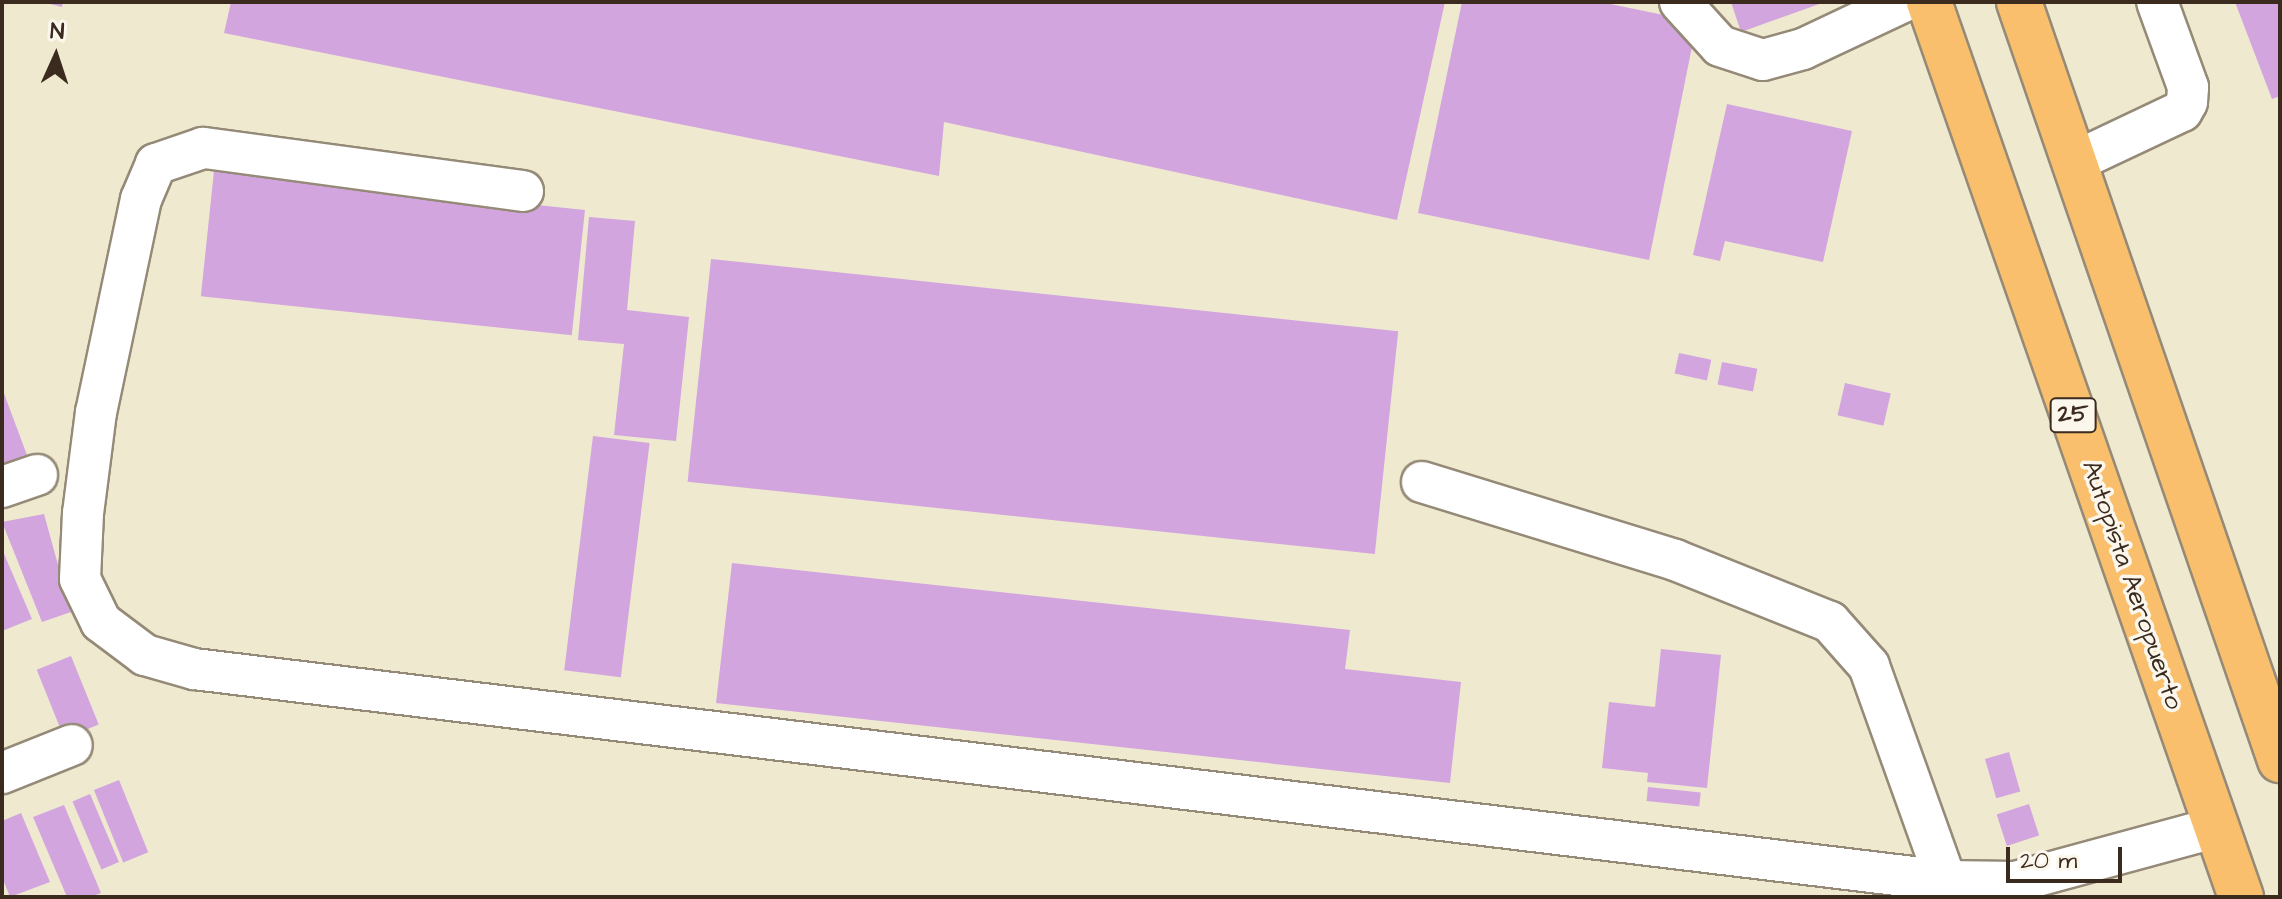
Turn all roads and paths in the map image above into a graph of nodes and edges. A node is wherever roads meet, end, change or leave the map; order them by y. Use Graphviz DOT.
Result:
graph roads {
  1 [pos="1680,2"];
  2 [pos="1903,2"];
  3 [pos="1929,2"];
  4 [pos="2019,2"];
  5 [pos="2157,2"];
  6 [pos="2074,162"];
  7 [pos="523,191"];
  8 [pos="1422,482"];
  9 [pos="72,745"];
  10 [pos="2280,760"];
  11 [pos="2,773"];
  12 [pos="2217,827"];
  13 [pos="1946,881"];
  14 [pos="2241,897"];
  1 -- 2 [label="street"];
  3 -- 12 [label="highway, Autopista Aeropuerto / 25"];
  4 -- 6 [label="highway"];
  5 -- 6 [label="street"];
  6 -- 10 [label="highway"];
  7 -- 13 [label="street"];
  8 -- 13 [label="street"];
  9 -- 11 [label="street"];
  12 -- 13 [label="street"];
  12 -- 14 [label="highway, Autopista Aeropuerto / 25"];
}
